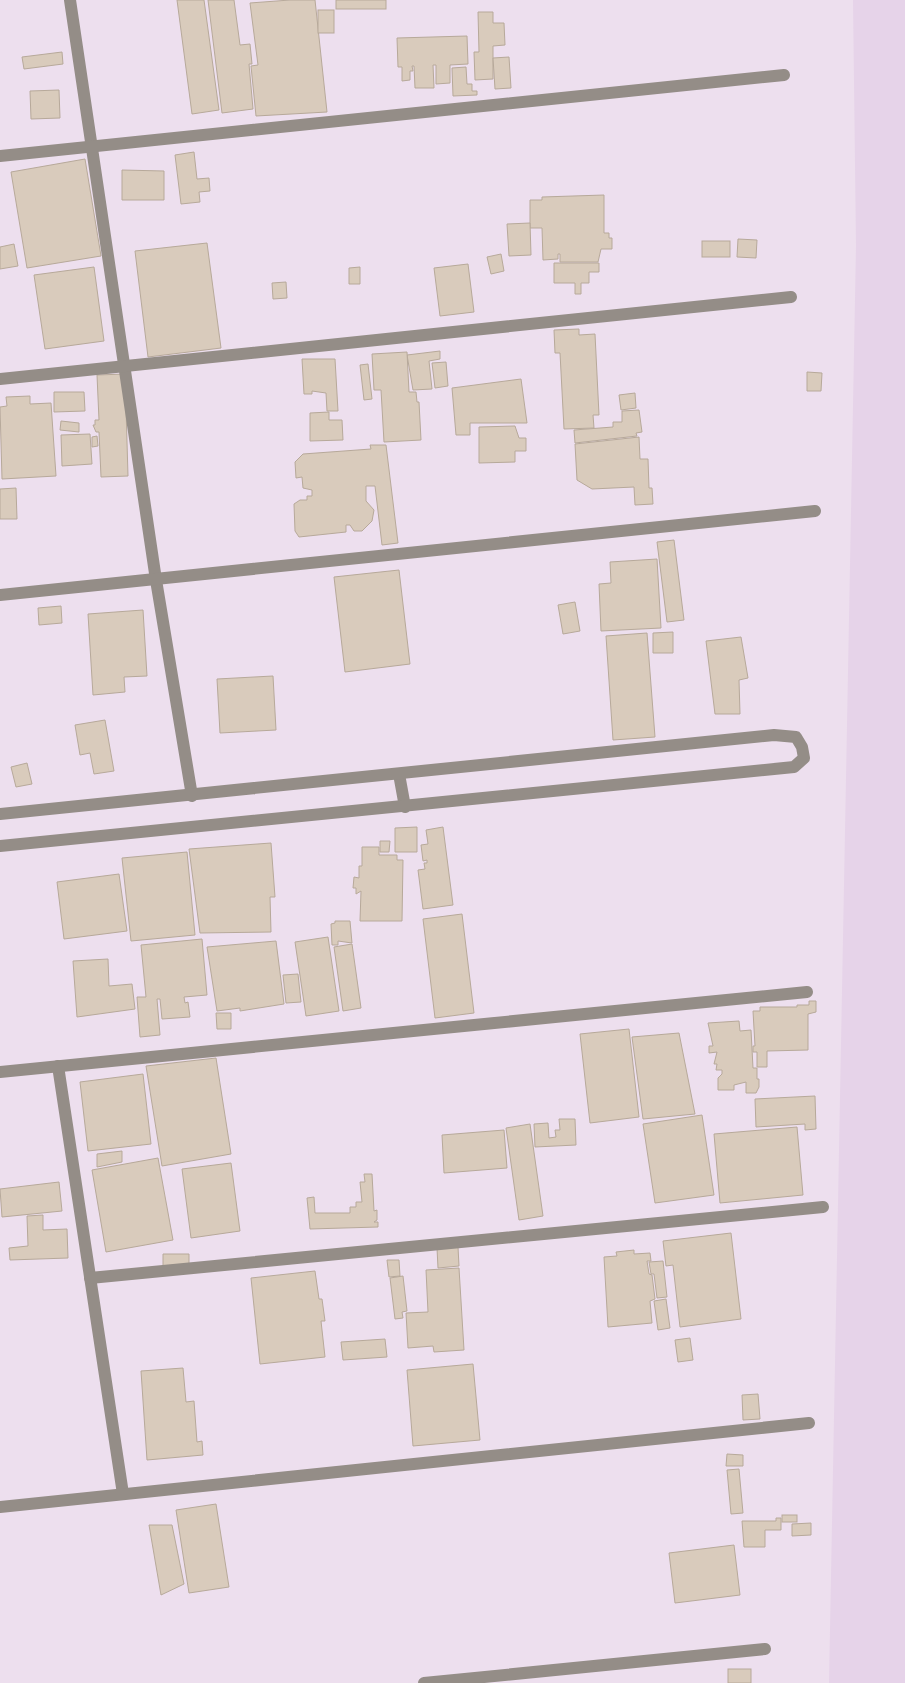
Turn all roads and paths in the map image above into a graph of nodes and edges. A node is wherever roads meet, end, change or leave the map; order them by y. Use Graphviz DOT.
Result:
graph roads {
  1 [pos="70,0"];
  2 [pos="784,75"];
  3 [pos="92,147"];
  4 [pos="0,156"];
  5 [pos="791,297"];
  6 [pos="124,366"];
  7 [pos="0,379"];
  8 [pos="815,511"];
  9 [pos="156,580"];
  10 [pos="0,595"];
  11 [pos="399,774"];
  12 [pos="192,796"];
  13 [pos="405,806"];
  14 [pos="0,814"];
  15 [pos="0,846"];
  16 [pos="807,992"];
  17 [pos="58,1066"];
  18 [pos="0,1072"];
  19 [pos="822,1207"];
  20 [pos="90,1278"];
  21 [pos="809,1423"];
  22 [pos="123,1494"];
  23 [pos="0,1507"];
  24 [pos="766,1649"];
  25 [pos="424,1683"];
  1 -- 3 [label="street"];
  2 -- 3 [label="street"];
  3 -- 4 [label="street"];
  3 -- 6 [label="street"];
  5 -- 6 [label="street"];
  6 -- 7 [label="street"];
  6 -- 9 [label="street"];
  8 -- 9 [label="street"];
  9 -- 10 [label="street"];
  9 -- 12 [label="street"];
  11 -- 12 [label="street"];
  11 -- 13 [label="street"];
  11 -- 13 [label="street"];
  12 -- 14 [label="street"];
  13 -- 15 [label="street"];
  16 -- 17 [label="street"];
  17 -- 18 [label="street"];
  17 -- 20 [label="street"];
  19 -- 20 [label="street"];
  20 -- 22 [label="street"];
  21 -- 22 [label="street"];
  22 -- 23 [label="street"];
  24 -- 25 [label="street"];
}
